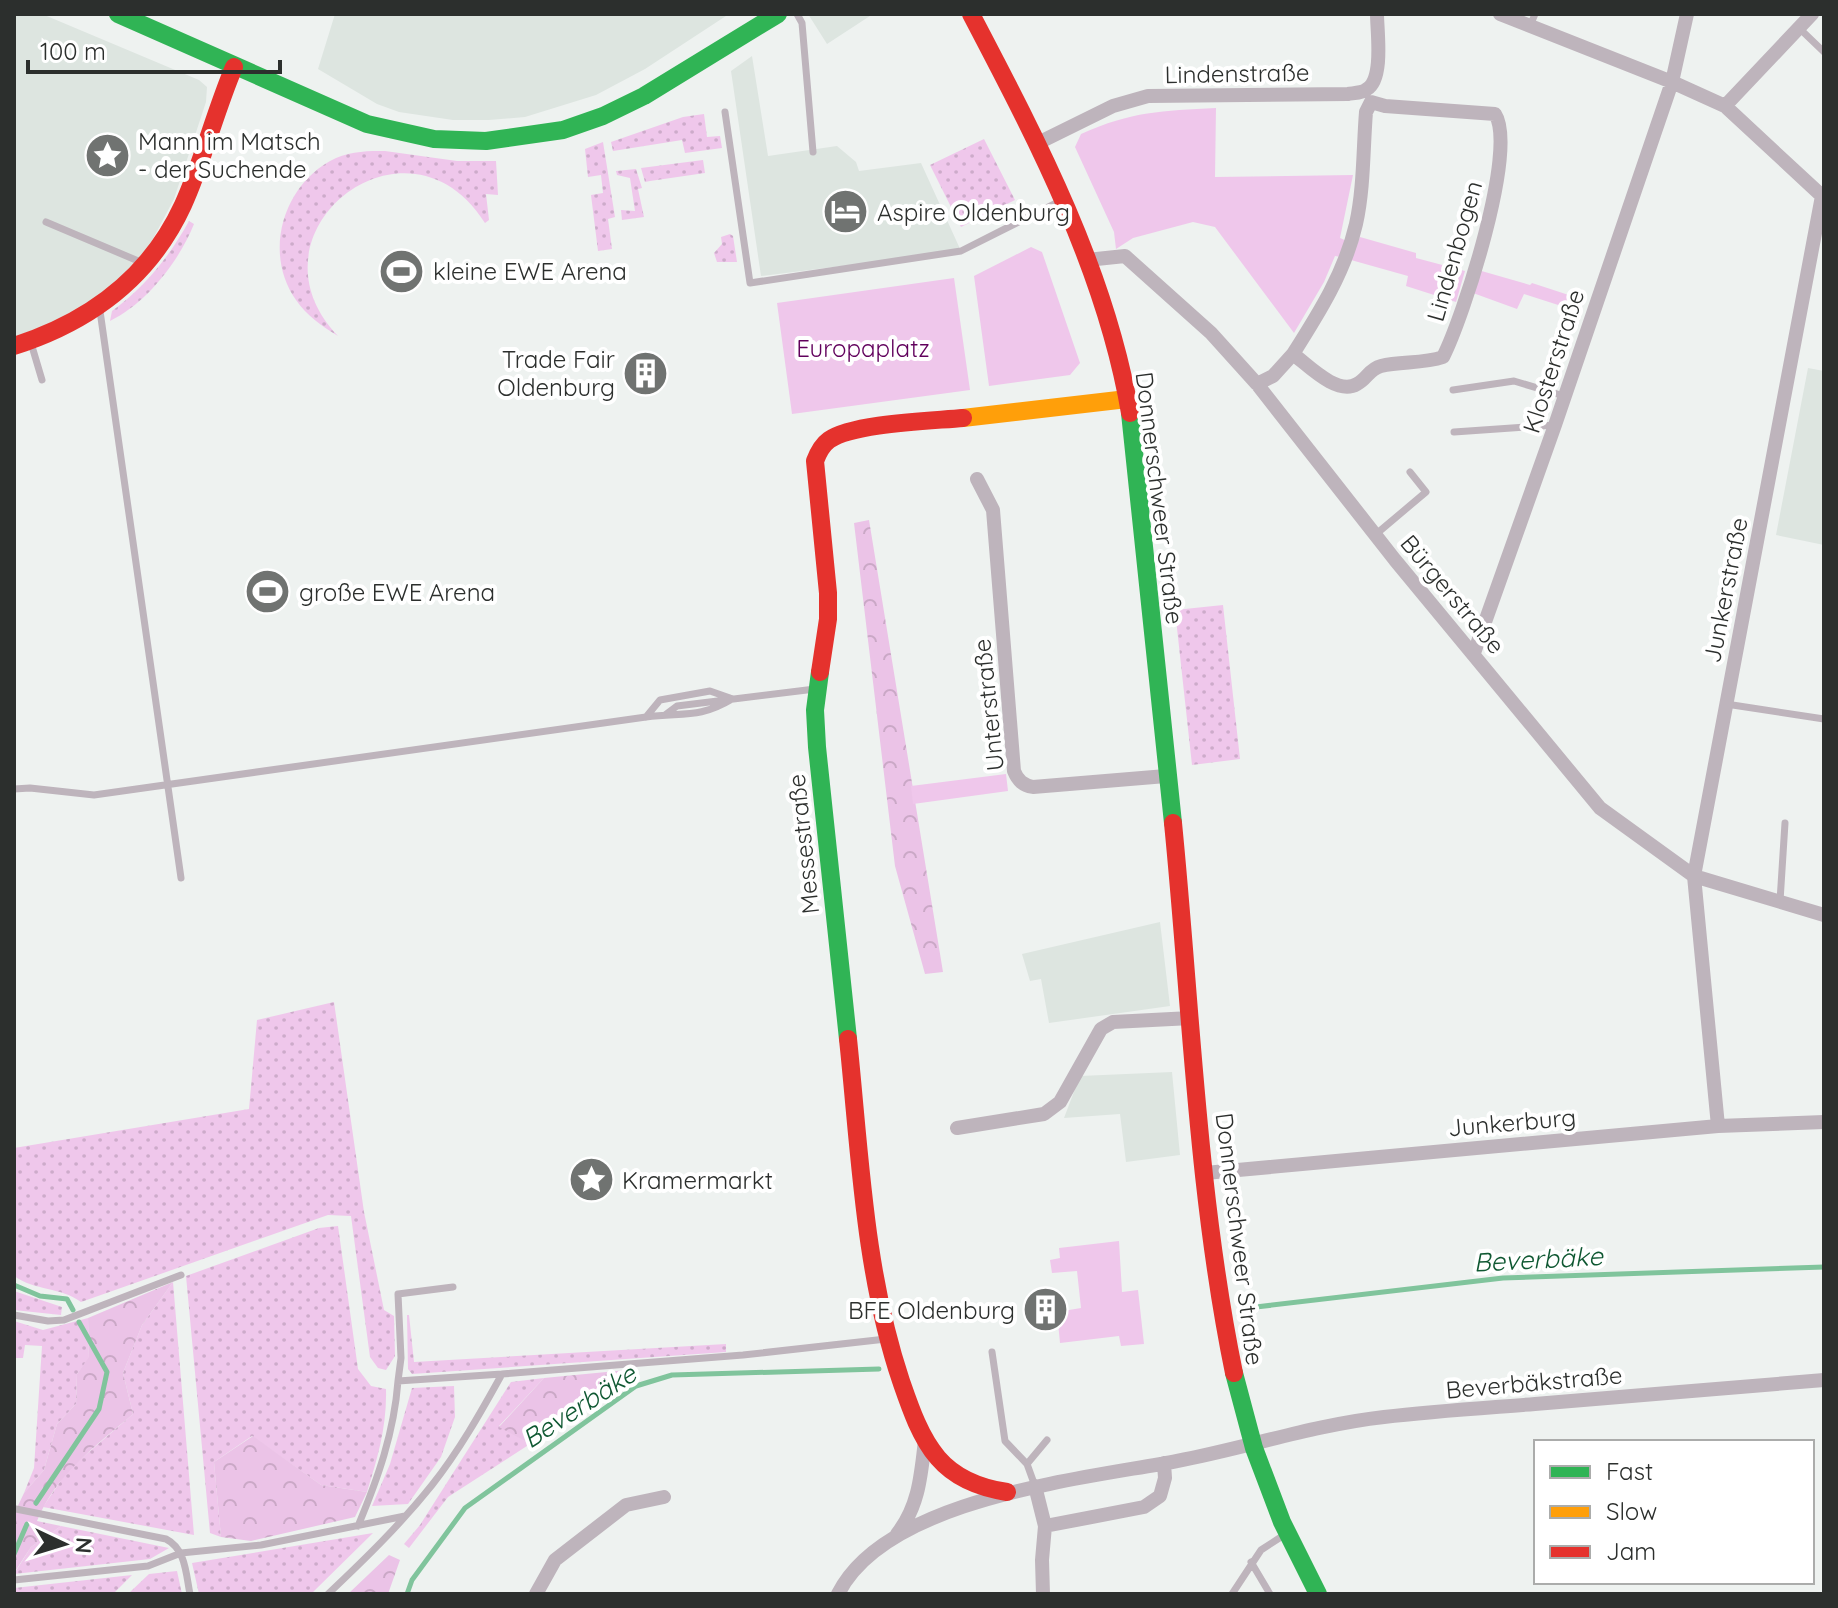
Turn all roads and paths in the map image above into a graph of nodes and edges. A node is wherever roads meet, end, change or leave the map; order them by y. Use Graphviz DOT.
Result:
graph roads {
  1 [pos="118,14"];
  2 [pos="778,14"];
  3 [pos="797,14"];
  4 [pos="971,14"];
  5 [pos="1377,14"];
  6 [pos="1500,14"];
  7 [pos="1687,14"];
  8 [pos="1812,14"];
  9 [pos="1532,20"];
  10 [pos="1799,28"];
  11 [pos="1824,52"];
  12 [pos="234,67"];
  13 [pos="1672,82"];
  14 [pos="1369,96"];
  15 [pos="1725,106"];
  16 [pos="725,112"];
  17 [pos="1038,143"];
  18 [pos="813,152"];
  19 [pos="1064,199"];
  20 [pos="46,222"];
  21 [pos="1087,260"];
  22 [pos="147,265"];
  23 [pos="100,309"];
  24 [pos="22,344"];
  25 [pos="1293,354"];
  26 [pos="42,380"];
  27 [pos="1257,384"];
  28 [pos="1453,390"];
  29 [pos="1565,396"];
  30 [pos="1127,399"];
  31 [pos="1555,425"];
  32 [pos="1454,432"];
  33 [pos="1410,472"];
  34 [pos="977,479"];
  35 [pos="1375,535"];
  36 [pos="1474,653"];
  37 [pos="817,689"];
  38 [pos="732,699"];
  39 [pos="1726,704"];
  40 [pos="665,715"];
  41 [pos="646,717"];
  42 [pos="1824,719"];
  43 [pos="1166,776"];
  44 [pos="167,785"];
  45 [pos="14,789"];
  46 [pos="1785,823"];
  47 [pos="1694,876"];
  48 [pos="181,878"];
  49 [pos="1780,902"];
  50 [pos="1824,915"];
  51 [pos="1191,1018"];
  52 [pos="1824,1122"];
  53 [pos="1718,1126"];
  54 [pos="957,1128"];
  55 [pos="1205,1173"];
  56 [pos="181,1275"];
  57 [pos="453,1287"];
  58 [pos="14,1315"];
  59 [pos="889,1339"];
  60 [pos="992,1352"];
  61 [pos="502,1374"];
  62 [pos="1824,1380"];
  63 [pos="398,1381"];
  64 [pos="925,1440"];
  65 [pos="1047,1440"];
  66 [pos="1251,1443"];
  67 [pos="1164,1463"];
  68 [pos="1027,1464"];
  69 [pos="1035,1486"];
  70 [pos="1007,1492"];
  71 [pos="664,1497"];
  72 [pos="16,1509"];
  73 [pos="407,1516"];
  74 [pos="358,1526"];
  75 [pos="1045,1526"];
  76 [pos="1286,1534"];
  77 [pos="893,1538"];
  78 [pos="181,1553"];
  79 [pos="1251,1562"];
  80 [pos="14,1580"];
  81 [pos="190,1594"];
  82 [pos="328,1594"];
  83 [pos="536,1594"];
  84 [pos="838,1594"];
  85 [pos="1043,1594"];
  86 [pos="1232,1594"];
  87 [pos="1270,1594"];
  88 [pos="1318,1594"];
  1 -- 12 [label="street"];
  2 -- 12 [label="street"];
  3 -- 18 [label="lane"];
  4 -- 17 [label="street, Donnerschweer Straße"];
  5 -- 14 [label="street"];
  6 -- 9 [label="street"];
  7 -- 13 [label="street, Klosterstraße"];
  8 -- 10 [label="street"];
  9 -- 13 [label="street"];
  10 -- 11 [label="lane"];
  10 -- 15 [label="street"];
  12 -- 22 [label="street"];
  13 -- 15 [label="street"];
  13 -- 29 [label="street, Klosterstraße"];
  14 -- 17 [label="street, Lindenstraße"];
  14 -- 25 [label="street"];
  14 -- 25 [label="street, Lindenbogen"];
  15 -- 39 [label="street, Junkerstraße"];
  16 -- 19 [label="lane"];
  17 -- 19 [label="street, Donnerschweer Straße"];
  19 -- 21 [label="street, Donnerschweer Straße"];
  20 -- 22 [label="lane"];
  21 -- 27 [label="street, Bürgerstraße"];
  21 -- 30 [label="street, Donnerschweer Straße"];
  22 -- 23 [label="street"];
  23 -- 24 [label="street"];
  23 -- 44 [label="lane"];
  24 -- 26 [label="lane"];
  25 -- 27 [label="street"];
  27 -- 35 [label="street, Bürgerstraße"];
  28 -- 29 [label="lane"];
  29 -- 31 [label="street, Klosterstraße"];
  30 -- 37 [label="street, Messestraße"];
  30 -- 43 [label="street, Donnerschweer Straße"];
  31 -- 32 [label="lane"];
  31 -- 36 [label="street, Klosterstraße"];
  33 -- 35 [label="lane"];
  34 -- 43 [label="street, Unterstraße"];
  35 -- 36 [label="street, Bürgerstraße"];
  36 -- 47 [label="street, Bürgerstraße"];
  37 -- 38 [label="lane"];
  37 -- 59 [label="street, Messestraße"];
  38 -- 40 [label="lane"];
  38 -- 40 [label="lane"];
  38 -- 41 [label="lane"];
  39 -- 42 [label="lane"];
  39 -- 47 [label="street, Junkerstraße"];
  40 -- 41 [label="lane"];
  41 -- 44 [label="lane"];
  43 -- 51 [label="street, Donnerschweer Straße"];
  44 -- 45 [label="lane"];
  44 -- 48 [label="lane"];
  46 -- 49 [label="lane"];
  47 -- 49 [label="street, Bürgerstraße"];
  47 -- 53 [label="street, Junkerstraße"];
  49 -- 50 [label="street, Bürgerstraße"];
  51 -- 54 [label="street"];
  51 -- 55 [label="street, Donnerschweer Straße"];
  52 -- 53 [label="street, Junkerburg"];
  53 -- 55 [label="street, Junkerburg"];
  55 -- 66 [label="street, Donnerschweer Straße"];
  56 -- 58 [label="lane"];
  57 -- 63 [label="lane"];
  59 -- 61 [label="lane"];
  59 -- 64 [label="street, Messestraße"];
  60 -- 68 [label="lane"];
  61 -- 63 [label="lane"];
  61 -- 73 [label="lane"];
  62 -- 66 [label="street, Beverbäkstraße"];
  63 -- 74 [label="lane"];
  64 -- 70 [label="street, Messestraße"];
  64 -- 77 [label="street"];
  65 -- 68 [label="lane"];
  66 -- 67 [label="street, Beverbäkstraße"];
  66 -- 76 [label="street, Donnerschweer Straße"];
  67 -- 69 [label="street, Beverbäkstraße"];
  67 -- 75 [label="street"];
  68 -- 69 [label="lane"];
  69 -- 70 [label="street, Beverbäkstraße"];
  69 -- 75 [label="street"];
  70 -- 77 [label="street, Beverbäkstraße"];
  71 -- 83 [label="street"];
  72 -- 78 [label="lane"];
  73 -- 74 [label="lane"];
  73 -- 82 [label="lane"];
  74 -- 78 [label="lane"];
  75 -- 85 [label="street"];
  76 -- 79 [label="lane"];
  76 -- 88 [label="street, Donnerschweer Straße"];
  77 -- 84 [label="street"];
  78 -- 80 [label="lane"];
  78 -- 81 [label="lane"];
  79 -- 86 [label="lane"];
  79 -- 87 [label="lane"];
}
